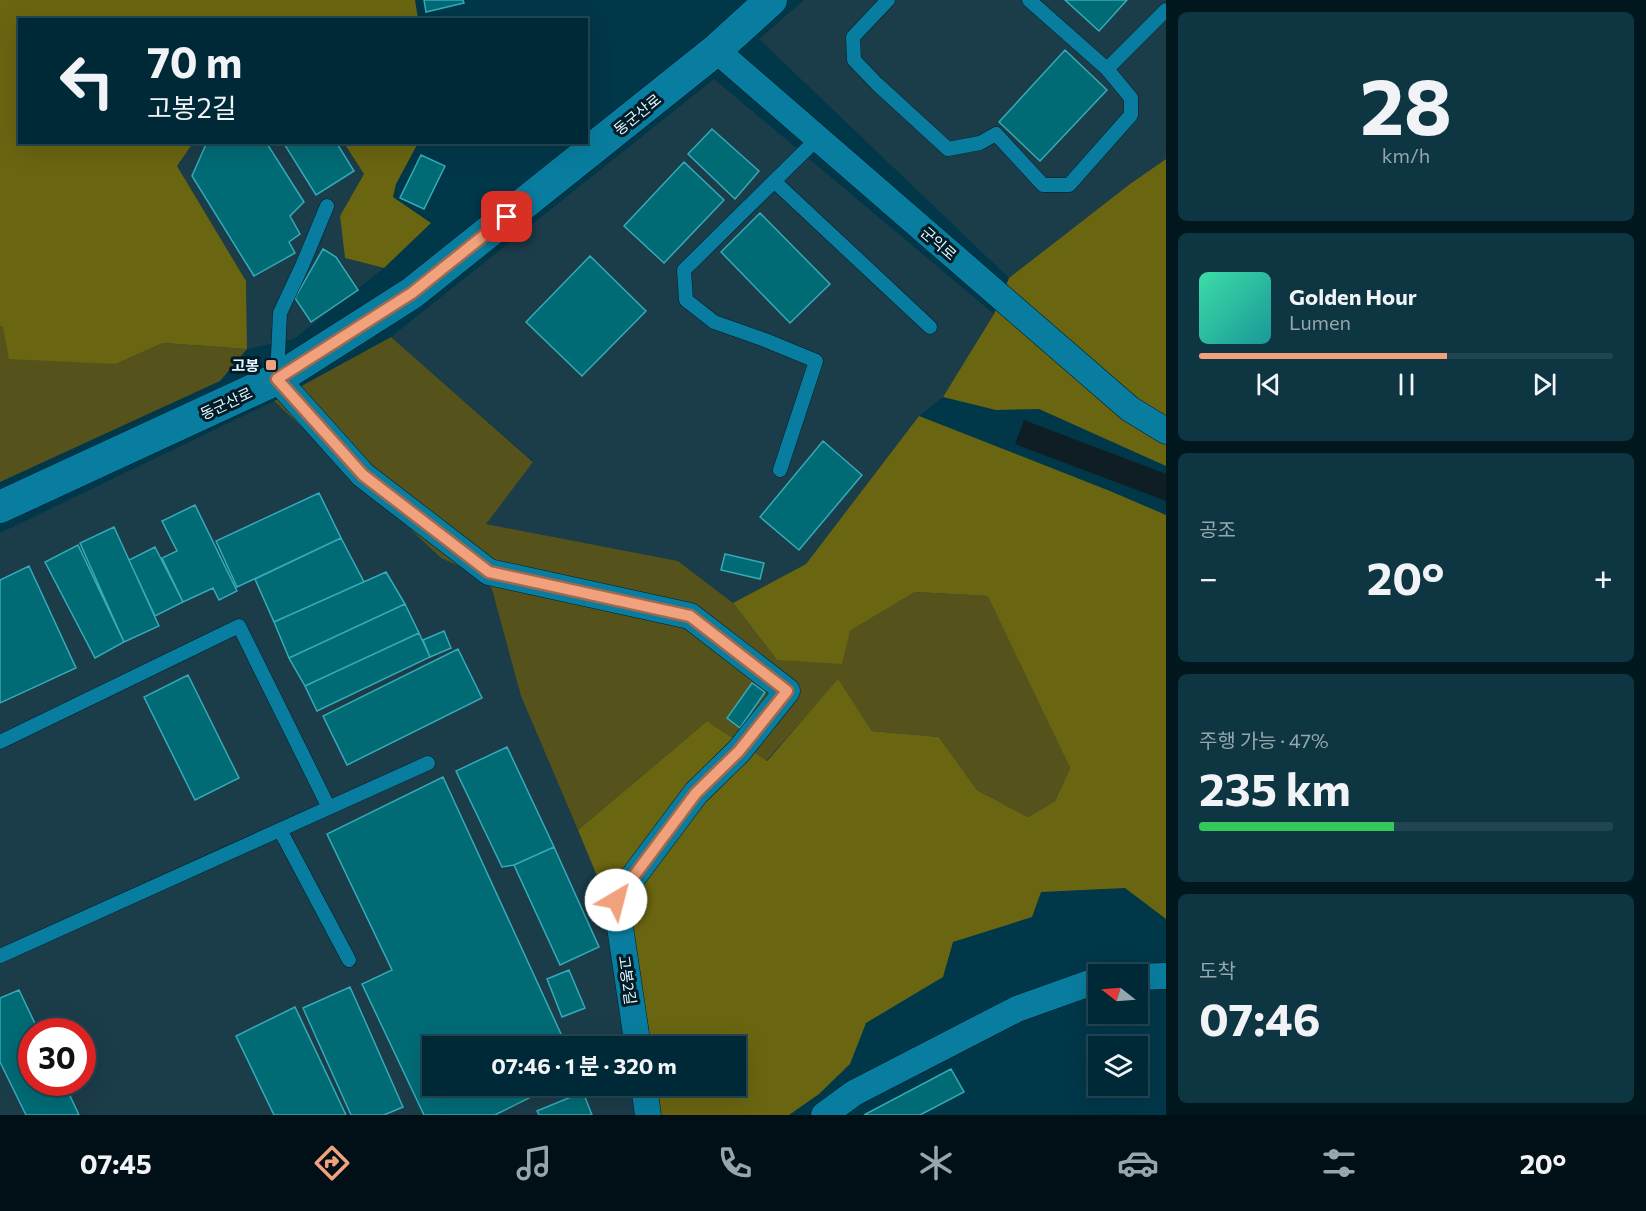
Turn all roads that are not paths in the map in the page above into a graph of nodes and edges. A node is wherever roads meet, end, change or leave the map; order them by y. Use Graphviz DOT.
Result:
graph roads {
  1 [pos="771,0"];
  2 [pos="888,0"];
  3 [pos="1029,0"];
  4 [pos="1166,10"];
  5 [pos="716,50"];
  6 [pos="1107,69"];
  7 [pos="818,138"];
  8 [pos="774,181"];
  9 [pos="327,206"];
  10 [pos="930,327"];
  11 [pos="277,379"];
  12 [pos="1166,431"];
  13 [pos="780,470"];
  14 [pos="0,507"];
  15 [pos="0,742"];
  16 [pos="428,763"];
  17 [pos="329,808"];
  18 [pos="280,830"];
  19 [pos="0,956"];
  20 [pos="349,960"];
  21 [pos="1166,976"];
  22 [pos="1148,977"];
  23 [pos="1088,984"];
  24 [pos="636,1036"];
  25 [pos="645,1096"];
  26 [pos="648,1115"];
  27 [pos="824,1115"];
  1 -- 5 [label="street, 동군산로"];
  2 -- 6 [label="lane"];
  3 -- 6 [label="lane"];
  4 -- 6 [label="lane"];
  5 -- 7 [label="street, 군익로"];
  5 -- 11 [label="street, 동군산로"];
  7 -- 8 [label="lane"];
  7 -- 12 [label="street, 군익로"];
  8 -- 10 [label="lane"];
  8 -- 13 [label="lane"];
  9 -- 11 [label="lane"];
  11 -- 14 [label="street, 동군산로"];
  11 -- 24 [label="street, 고봉2길"];
  15 -- 17 [label="lane"];
  16 -- 17 [label="lane"];
  17 -- 18 [label="lane"];
  18 -- 19 [label="lane"];
  18 -- 20 [label="lane"];
  21 -- 22 [label="street"];
  23 -- 27 [label="street"];
  25 -- 26 [label="street"];
}
